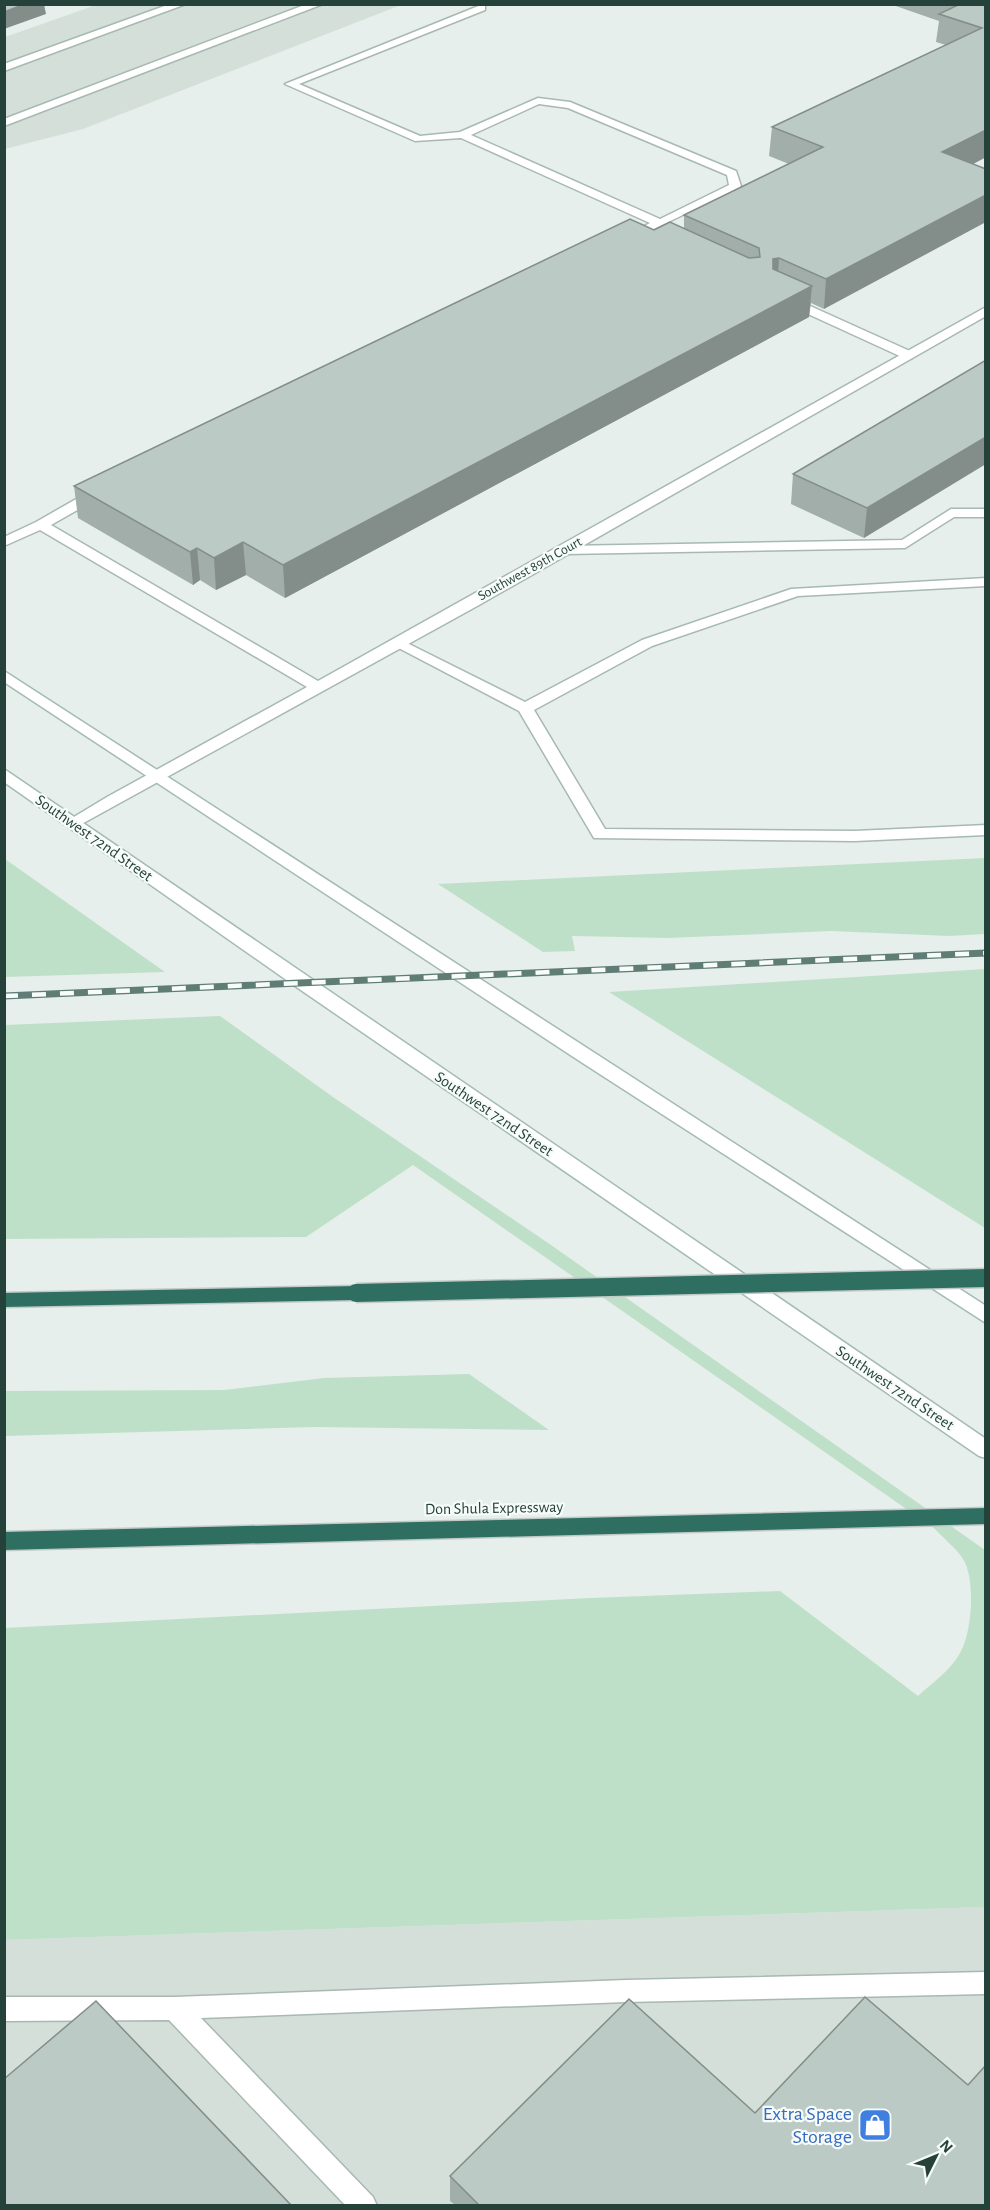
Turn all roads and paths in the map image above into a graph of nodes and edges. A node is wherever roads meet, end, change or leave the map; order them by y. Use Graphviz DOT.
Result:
graph roads {
  1 [pos="181,4"];
  2 [pos="318,4"];
  3 [pos="481,8"];
  4 [pos="4,68"];
  5 [pos="4,123"];
  6 [pos="462,135"];
  7 [pos="660,223"];
  8 [pos="660,242"];
  9 [pos="776,294"];
  10 [pos="986,311"];
  11 [pos="908,355"];
  12 [pos="112,484"];
  13 [pos="986,513"];
  14 [pos="41,525"];
  15 [pos="4,542"];
  16 [pos="565,550"];
  17 [pos="986,582"];
  18 [pos="398,644"];
  19 [pos="4,675"];
  20 [pos="317,687"];
  21 [pos="525,708"];
  22 [pos="4,774"];
  23 [pos="156,775"];
  24 [pos="72,823"];
  25 [pos="986,830"];
  26 [pos="986,1278"];
  27 [pos="4,1300"];
  28 [pos="986,1316"];
  29 [pos="986,1450"];
  30 [pos="986,1516"];
  31 [pos="4,1541"];
  32 [pos="986,1983"];
  33 [pos="174,2008"];
  34 [pos="4,2009"];
  35 [pos="364,2205"];
  1 -- 4 [label="street"];
  2 -- 5 [label="street"];
  3 -- 6 [label="street"];
  6 -- 7 [label="street"];
  6 -- 7 [label="street"];
  7 -- 8 [label="street"];
  9 -- 11 [label="street"];
  10 -- 11 [label="street, Southwest 89th Court"];
  11 -- 16 [label="street, Southwest 89th Court"];
  12 -- 14 [label="street"];
  13 -- 16 [label="street"];
  14 -- 15 [label="street"];
  14 -- 20 [label="street"];
  16 -- 18 [label="street, Southwest 89th Court"];
  17 -- 21 [label="street"];
  18 -- 20 [label="street, Southwest 89th Court"];
  18 -- 21 [label="street"];
  19 -- 23 [label="street"];
  20 -- 23 [label="street, Southwest 89th Court"];
  21 -- 25 [label="street"];
  22 -- 24 [label="street, Southwest 72nd Street"];
  23 -- 24 [label="street, Southwest 89th Court"];
  23 -- 28 [label="street"];
  24 -- 29 [label="street, Southwest 72nd Street"];
  26 -- 27 [label="highway, bridge"];
  30 -- 31 [label="highway, Don Shula Expressway"];
  32 -- 33 [label="street"];
  33 -- 34 [label="street"];
  33 -- 35 [label="street"];
}
